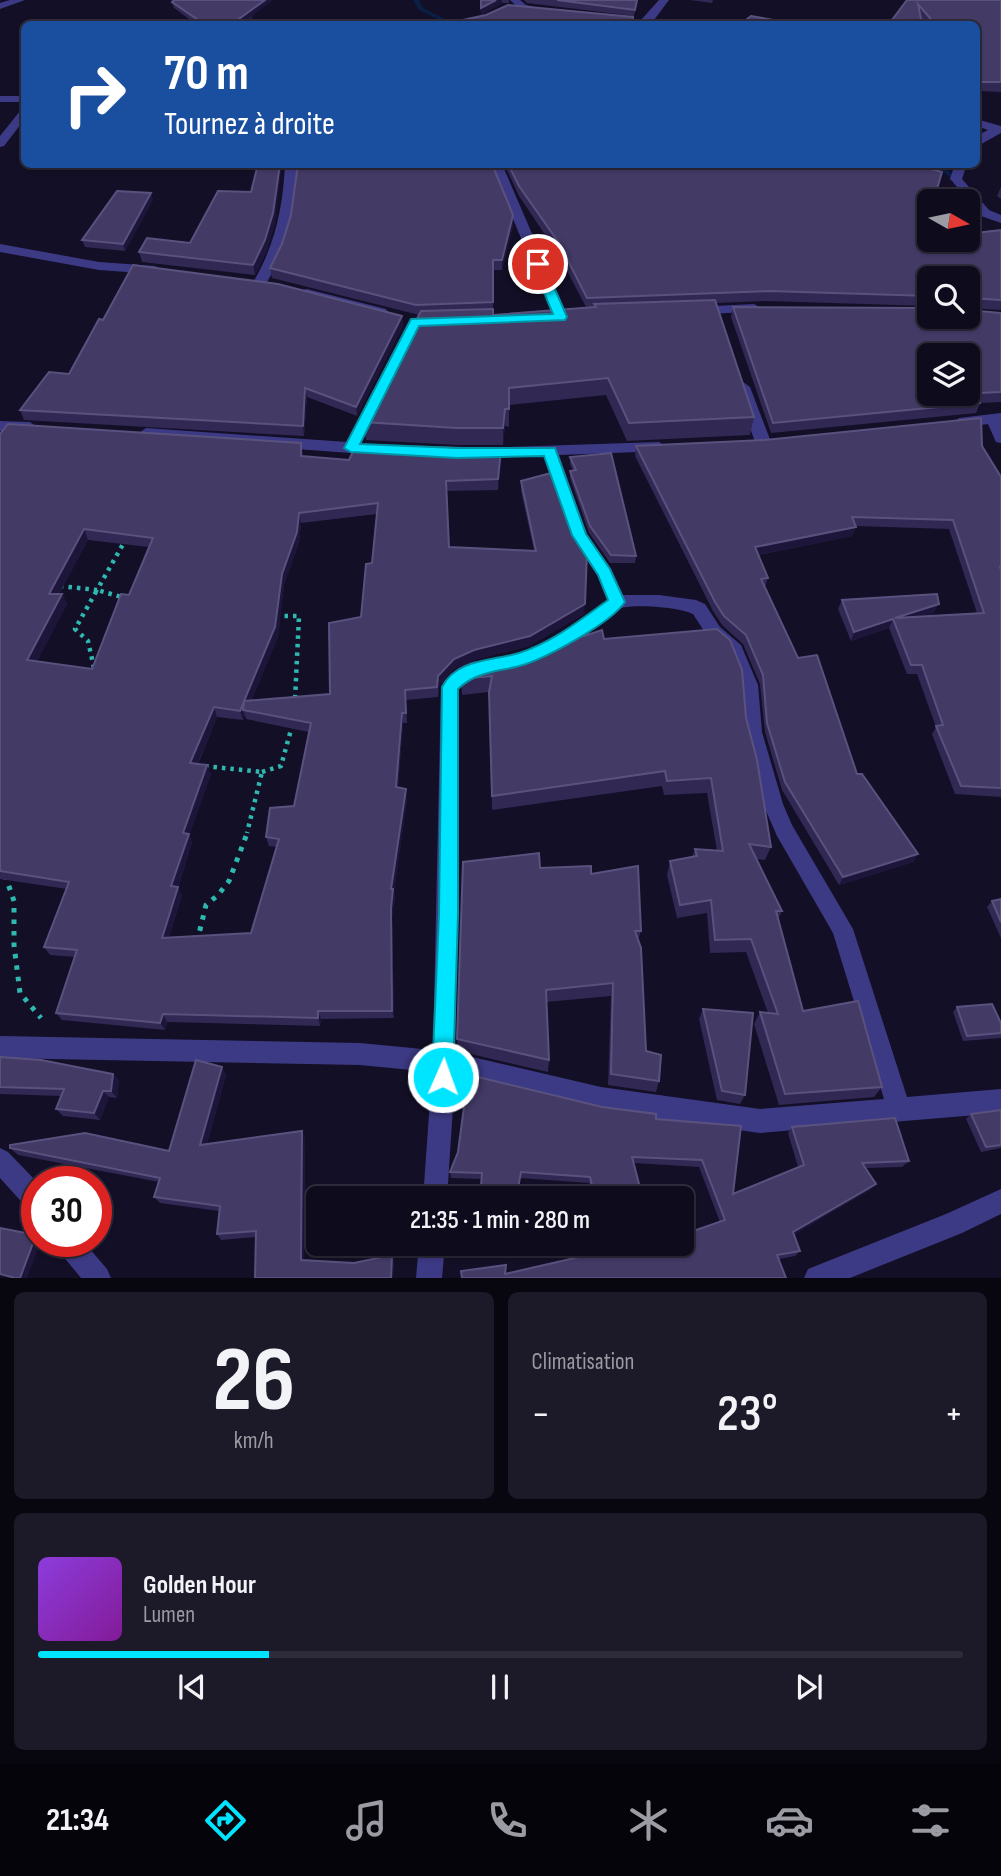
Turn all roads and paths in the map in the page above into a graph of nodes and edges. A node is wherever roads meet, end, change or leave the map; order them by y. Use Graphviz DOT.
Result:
graph roads {
  1 [pos="20,0"];
  2 [pos="515,0"];
  3 [pos="664,0"];
  4 [pos="0,6"];
  5 [pos="505,8"];
  6 [pos="523,8"];
  7 [pos="549,11"];
  8 [pos="602,18"];
  9 [pos="624,21"];
  10 [pos="647,21"];
  11 [pos="0,99"];
  12 [pos="21,99"];
  13 [pos="21,117"];
  14 [pos="980,123"];
  15 [pos="999,130"];
  16 [pos="980,139"];
  17 [pos="0,144"];
  18 [pos="291,168"];
  19 [pos="498,168"];
  20 [pos="960,168"];
  21 [pos="1001,219"];
  22 [pos="0,248"];
  23 [pos="163,271"];
  24 [pos="259,284"];
  25 [pos="297,291"];
  26 [pos="767,308"];
  27 [pos="685,311"];
  28 [pos="561,317"];
  29 [pos="403,318"];
  30 [pos="452,321"];
  31 [pos="740,376"];
  32 [pos="997,419"];
  33 [pos="947,424"];
  34 [pos="0,426"];
  35 [pos="51,428"];
  36 [pos="127,432"];
  37 [pos="1001,438"];
  38 [pos="763,441"];
  39 [pos="673,447"];
  40 [pos="351,448"];
  41 [pos="393,450"];
  42 [pos="550,452"];
  43 [pos="457,453"];
  44 [pos="129,533"];
  45 [pos="55,585"];
  46 [pos="97,590"];
  47 [pos="126,598"];
  48 [pos="617,602"];
  49 [pos="272,616"];
  50 [pos="545,649"];
  51 [pos="508,662"];
  52 [pos="101,677"];
  53 [pos="294,709"];
  54 [pos="293,721"];
  55 [pos="200,766"];
  56 [pos="261,772"];
  57 [pos="4,872"];
  58 [pos="193,956"];
  59 [pos="0,1047"];
  60 [pos="94,1048"];
  61 [pos="443,1062"];
  62 [pos="1001,1101"];
  63 [pos="899,1108"];
  64 [pos="0,1160"];
  65 [pos="21,1183"];
  66 [pos="436,1186"];
  67 [pos="1001,1201"];
  68 [pos="431,1256"];
  69 [pos="80,1257"];
  70 [pos="98,1278"];
  71 [pos="429,1278"];
  72 [pos="817,1278"];
  1 -- 4 [label="street"];
  2 -- 6 [label="street"];
  3 -- 10 [label="street"];
  5 -- 6 [label="street"];
  6 -- 7 [label="street"];
  8 -- 9 [label="street"];
  11 -- 12 [label="street"];
  13 -- 17 [label="street"];
  14 -- 15 [label="street"];
  15 -- 16 [label="street"];
  18 -- 24 [label="street"];
  19 -- 28 [label="street"];
  20 -- 21 [label="street"];
  22 -- 23 [label="street"];
  25 -- 29 [label="street"];
  26 -- 27 [label="street"];
  29 -- 30 [label="street"];
  29 -- 40 [label="street"];
  31 -- 38 [label="street"];
  32 -- 33 [label="street"];
  32 -- 37 [label="street"];
  34 -- 35 [label="street"];
  36 -- 40 [label="street"];
  39 -- 42 [label="street"];
  40 -- 41 [label="street"];
  42 -- 43 [label="street"];
  42 -- 48 [label="street"];
  44 -- 46 [label="path"];
  45 -- 46 [label="path"];
  46 -- 47 [label="path"];
  46 -- 52 [label="path"];
  48 -- 50 [label="street"];
  48 -- 63 [label="street"];
  49 -- 53 [label="path"];
  51 -- 61 [label="street"];
  54 -- 56 [label="path"];
  55 -- 56 [label="path"];
  56 -- 58 [label="path"];
  57 -- 60 [label="path"];
  59 -- 60 [label="street"];
  60 -- 61 [label="street"];
  61 -- 63 [label="street"];
  61 -- 66 [label="street"];
  62 -- 63 [label="street"];
  64 -- 65 [label="street"];
  67 -- 72 [label="street"];
  68 -- 71 [label="street"];
  69 -- 70 [label="street"];
}
